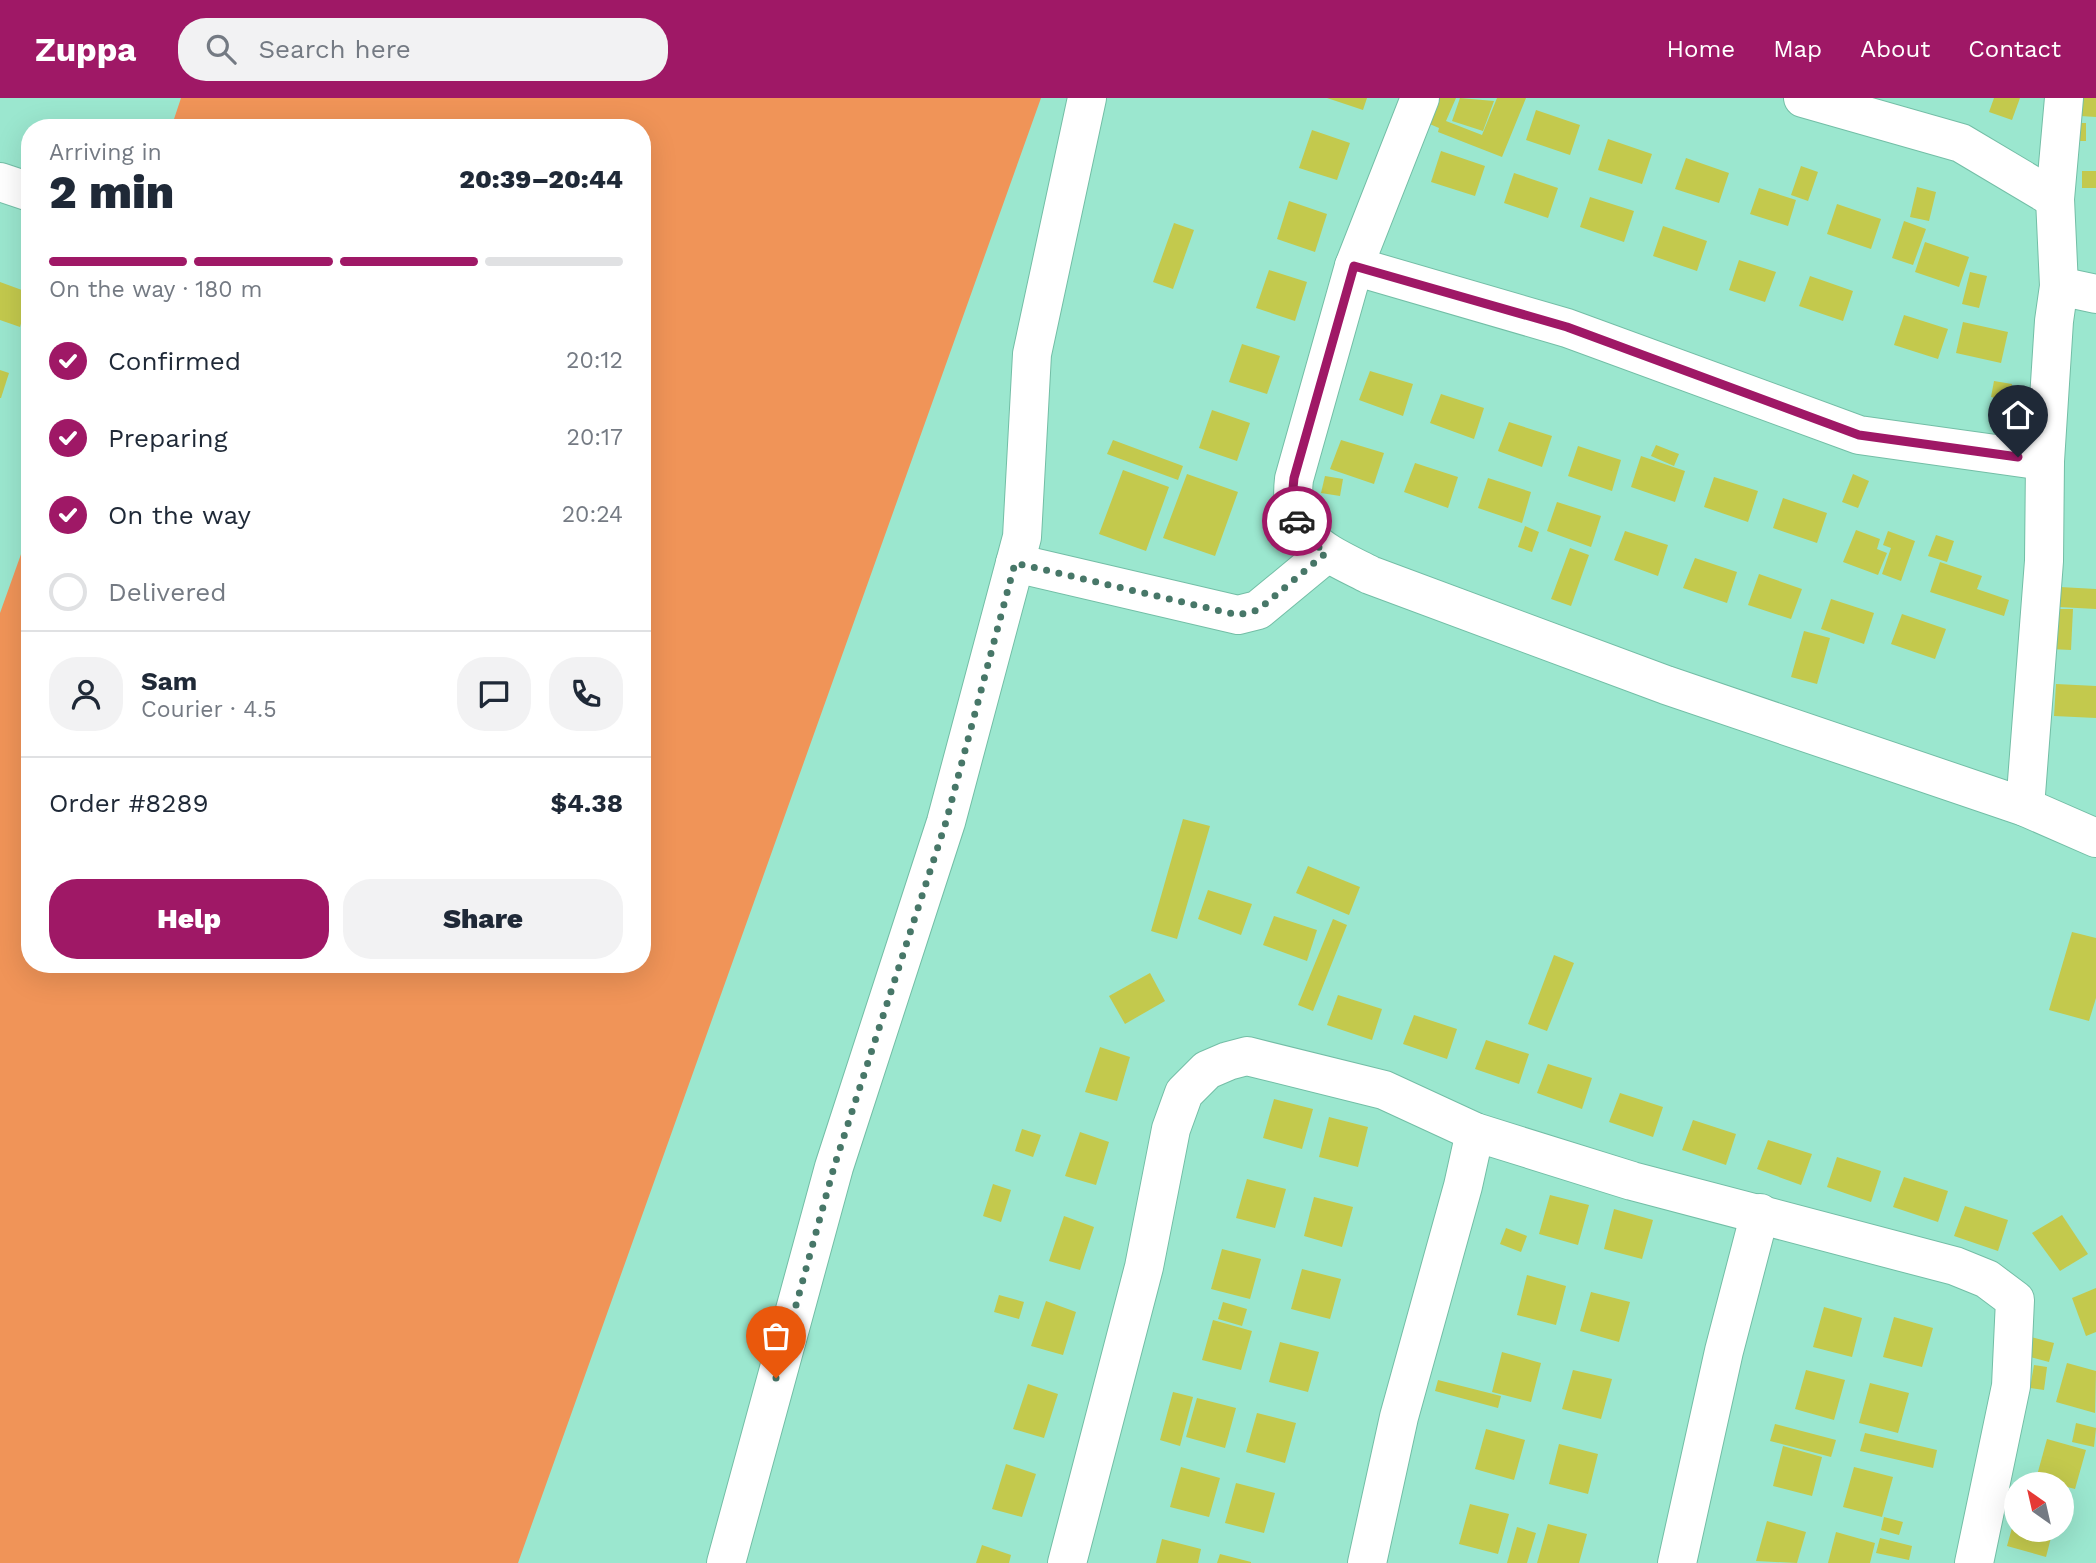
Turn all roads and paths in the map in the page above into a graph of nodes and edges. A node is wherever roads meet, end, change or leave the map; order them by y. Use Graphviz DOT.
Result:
graph roads {
  1 [pos="1087,98"];
  2 [pos="1420,98"];
  3 [pos="1803,98"];
  4 [pos="2064,98"];
  5 [pos="0,182"];
  6 [pos="21,189"];
  7 [pos="2055,199"];
  8 [pos="1354,266"];
  9 [pos="2059,286"];
  10 [pos="2096,294"];
  11 [pos="2045,461"];
  12 [pos="1326,553"];
  13 [pos="1015,563"];
  14 [pos="2025,807"];
  15 [pos="2096,838"];
  16 [pos="1475,1132"];
  17 [pos="1760,1213"];
  18 [pos="726,1563"];
  19 [pos="1067,1563"];
  20 [pos="1367,1563"];
  21 [pos="1677,1563"];
  22 [pos="1974,1563"];
  1 -- 13 [label="street"];
  2 -- 8 [label="street"];
  3 -- 7 [label="street"];
  4 -- 7 [label="street"];
  5 -- 6 [label="street"];
  7 -- 9 [label="street"];
  8 -- 11 [label="street"];
  8 -- 12 [label="street"];
  9 -- 10 [label="street"];
  9 -- 11 [label="street"];
  11 -- 14 [label="street"];
  12 -- 13 [label="street"];
  12 -- 14 [label="street"];
  13 -- 18 [label="street"];
  14 -- 15 [label="street"];
  16 -- 17 [label="street"];
  16 -- 19 [label="street"];
  16 -- 20 [label="street"];
  17 -- 21 [label="street"];
  17 -- 22 [label="street"];
}
